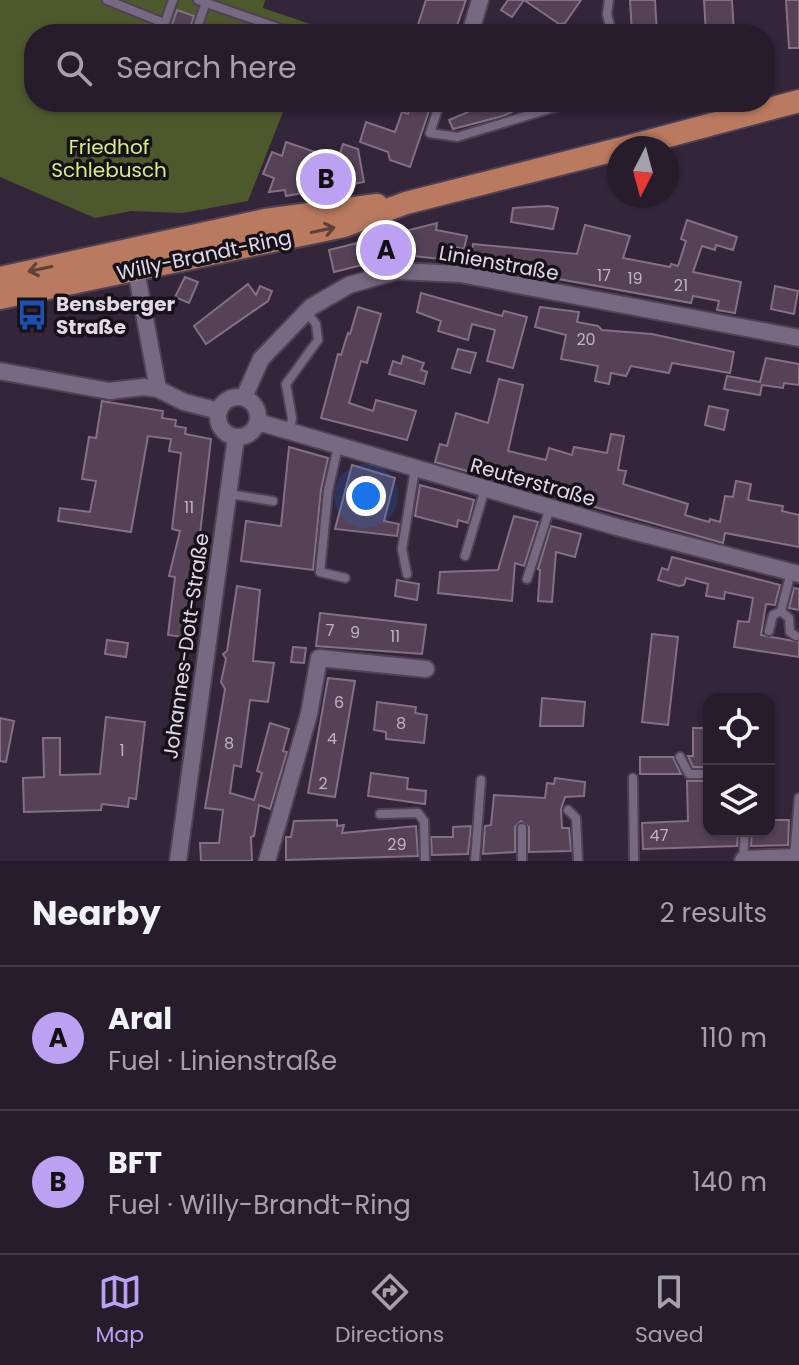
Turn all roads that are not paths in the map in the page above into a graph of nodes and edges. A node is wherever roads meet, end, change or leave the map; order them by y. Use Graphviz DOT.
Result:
graph roads {
  1 [pos="107,0"];
  2 [pos="173,0"];
  3 [pos="480,0"];
  4 [pos="609,0"];
  5 [pos="202,1"];
  6 [pos="164,23"];
  7 [pos="197,24"];
  8 [pos="268,24"];
  9 [pos="473,24"];
  10 [pos="610,24"];
  11 [pos="799,101"];
  12 [pos="775,107"];
  13 [pos="437,112"];
  14 [pos="539,112"];
  15 [pos="757,112"];
  16 [pos="666,136"];
  17 [pos="607,152"];
  18 [pos="134,260"];
  19 [pos="0,278"];
  20 [pos="0,298"];
  21 [pos="306,311"];
  22 [pos="799,338"];
  23 [pos="0,371"];
  24 [pos="158,389"];
  25 [pos="244,397"];
  26 [pos="219,411"];
  27 [pos="258,422"];
  28 [pos="290,432"];
  29 [pos="236,437"];
  30 [pos="338,447"];
  31 [pos="415,468"];
  32 [pos="486,488"];
  33 [pos="228,494"];
  34 [pos="273,501"];
  35 [pos="550,507"];
  36 [pos="465,556"];
  37 [pos="795,573"];
  38 [pos="407,574"];
  39 [pos="345,578"];
  40 [pos="527,579"];
  41 [pos="781,611"];
  42 [pos="769,631"];
  43 [pos="796,636"];
  44 [pos="426,669"];
  45 [pos="680,757"];
  46 [pos="703,774"];
  47 [pos="633,778"];
  48 [pos="481,780"];
  49 [pos="799,798"];
  50 [pos="568,810"];
  51 [pos="380,814"];
  52 [pos="522,828"];
  53 [pos="745,837"];
  54 [pos="796,859"];
  55 [pos="178,861"];
  56 [pos="267,861"];
  57 [pos="425,861"];
  58 [pos="475,861"];
  59 [pos="522,861"];
  60 [pos="578,861"];
  61 [pos="634,861"];
  62 [pos="744,861"];
  1 -- 6 [label="lane"];
  2 -- 6 [label="lane"];
  3 -- 9 [label="street"];
  4 -- 10 [label="lane"];
  5 -- 7 [label="lane"];
  5 -- 8 [label="lane"];
  11 -- 12 [label="main road, Willy-Brandt-Ring"];
  13 -- 14 [label="lane"];
  15 -- 16 [label="main road, Willy-Brandt-Ring"];
  17 -- 18 [label="main road, Willy-Brandt-Ring"];
  18 -- 19 [label="main road, Willy-Brandt-Ring, one-way"];
  18 -- 20 [label="main road, Willy-Brandt-Ring"];
  18 -- 24 [label="street"];
  21 -- 22 [label="street, Linienstraße"];
  21 -- 25 [label="street, Linienstraße"];
  21 -- 28 [label="lane"];
  23 -- 24 [label="street"];
  24 -- 26 [label="street"];
  25 -- 26 [label="street"];
  25 -- 27 [label="street"];
  26 -- 29 [label="street"];
  27 -- 28 [label="street, Reuterstraße"];
  27 -- 29 [label="street"];
  28 -- 30 [label="street, Reuterstraße"];
  29 -- 33 [label="street, Johannes-Dott-Straße"];
  30 -- 31 [label="street, Reuterstraße"];
  30 -- 39 [label="lane"];
  31 -- 32 [label="street, Reuterstraße"];
  31 -- 38 [label="lane"];
  32 -- 35 [label="street, Reuterstraße"];
  32 -- 36 [label="lane"];
  33 -- 34 [label="lane"];
  33 -- 55 [label="street, Johannes-Dott-Straße"];
  35 -- 37 [label="street, Reuterstraße"];
  35 -- 40 [label="lane"];
  37 -- 41 [label="lane"];
  41 -- 42 [label="lane"];
  41 -- 43 [label="lane"];
  44 -- 56 [label="street"];
  45 -- 46 [label="lane"];
  47 -- 61 [label="lane"];
  48 -- 58 [label="lane"];
  49 -- 54 [label="lane"];
  50 -- 60 [label="lane"];
  51 -- 57 [label="lane"];
  52 -- 59 [label="lane"];
  53 -- 62 [label="lane"];
  54 -- 62 [label="street"];
}
